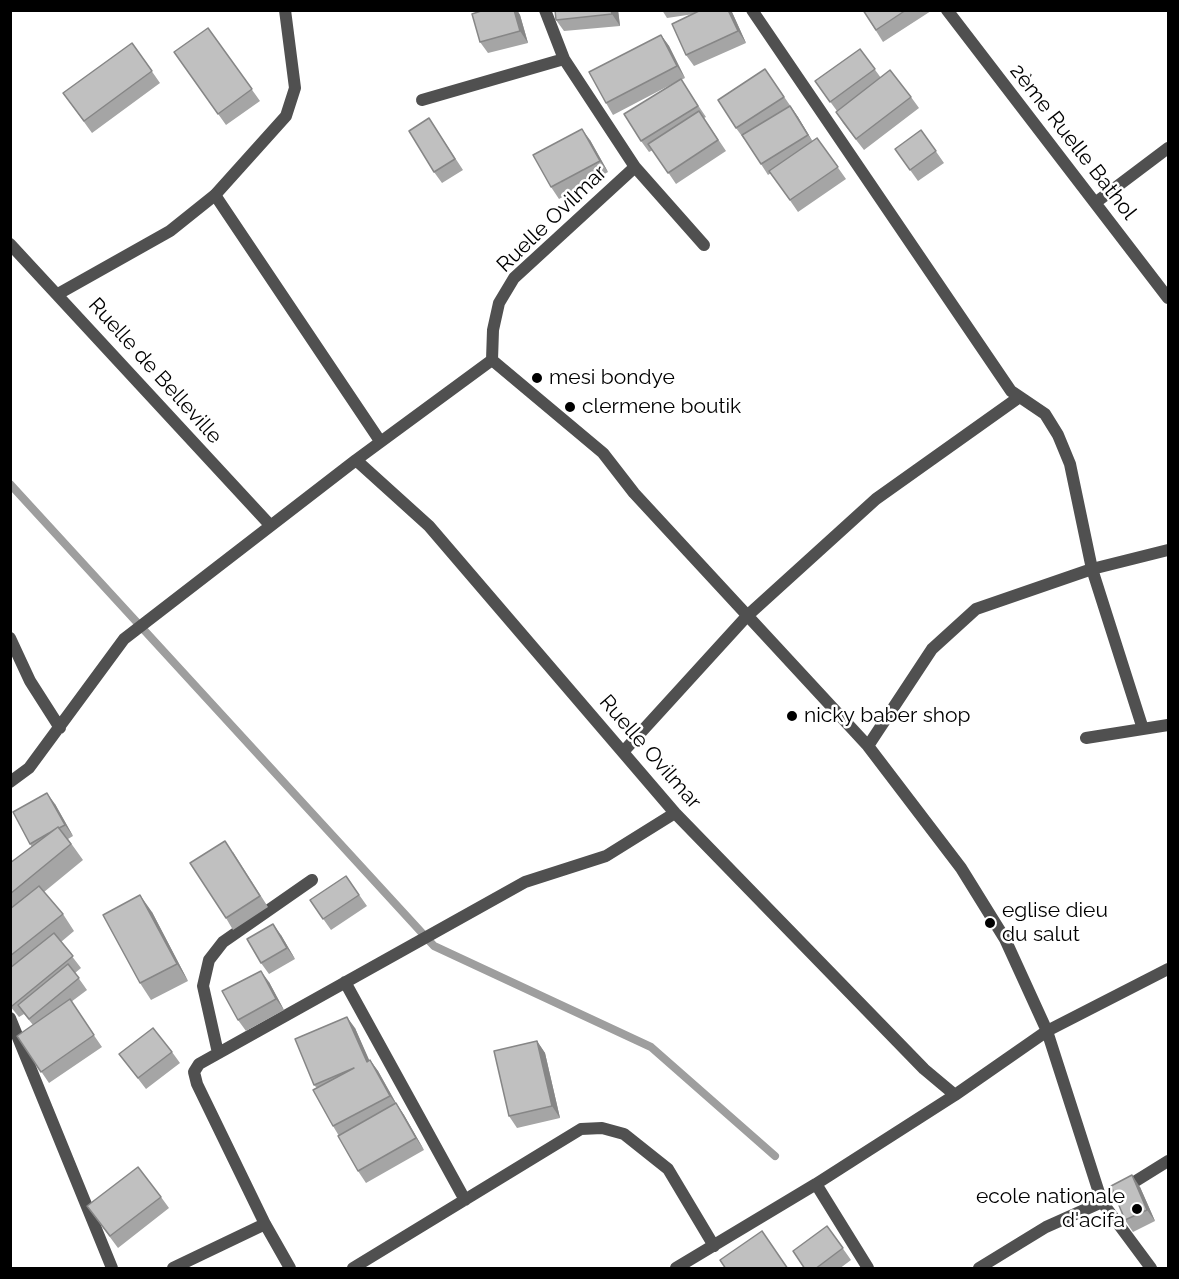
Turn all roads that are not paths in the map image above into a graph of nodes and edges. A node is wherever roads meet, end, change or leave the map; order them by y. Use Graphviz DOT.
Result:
graph roads {
  1 [pos="285,10"];
  2 [pos="545,10"];
  3 [pos="752,10"];
  4 [pos="947,10"];
  5 [pos="564,59"];
  6 [pos="422,100"];
  7 [pos="1168,148"];
  8 [pos="635,166"];
  9 [pos="215,195"];
  10 [pos="1095,203"];
  11 [pos="10,244"];
  12 [pos="704,245"];
  13 [pos="58,294"];
  14 [pos="1168,298"];
  15 [pos="492,360"];
  16 [pos="1018,398"];
  17 [pos="381,441"];
  18 [pos="356,460"];
  19 [pos="270,525"];
  20 [pos="1168,550"];
  21 [pos="1092,569"];
  22 [pos="747,616"];
  23 [pos="10,638"];
  24 [pos="1168,725"];
  25 [pos="60,728"];
  26 [pos="1143,729"];
  27 [pos="1086,738"];
  28 [pos="868,746"];
  29 [pos="623,752"];
  30 [pos="10,782"];
  31 [pos="675,813"];
  32 [pos="312,880"];
  33 [pos="1168,969"];
  34 [pos="345,982"];
  35 [pos="10,1018"];
  36 [pos="1047,1031"];
  37 [pos="218,1053"];
  38 [pos="955,1095"];
  39 [pos="1168,1161"];
  40 [pos="816,1185"];
  41 [pos="465,1200"];
  42 [pos="1102,1202"];
  43 [pos="265,1224"];
  44 [pos="714,1246"];
  45 [pos="112,1269"];
  46 [pos="172,1269"];
  47 [pos="290,1269"];
  48 [pos="353,1269"];
  49 [pos="676,1269"];
  50 [pos="868,1269"];
  51 [pos="979,1269"];
  52 [pos="1151,1269"];
  1 -- 9 [label="street"];
  2 -- 5 [label="street, Ruelle Ovilmar"];
  3 -- 16 [label="street"];
  4 -- 10 [label="street, 2ème Ruelle Bathol"];
  5 -- 6 [label="street"];
  5 -- 8 [label="street, Ruelle Ovilmar"];
  7 -- 10 [label="street"];
  8 -- 12 [label="street, Ruelle Ovilmar"];
  8 -- 15 [label="street, Ruelle Ovilmar"];
  9 -- 13 [label="street"];
  9 -- 17 [label="street"];
  10 -- 14 [label="street, 2ème Ruelle Bathol"];
  11 -- 13 [label="street, Ruelle de Belleville"];
  13 -- 19 [label="street, Ruelle de Belleville"];
  15 -- 17 [label="street"];
  15 -- 22 [label="street"];
  16 -- 21 [label="street"];
  16 -- 22 [label="street"];
  17 -- 18 [label="street"];
  18 -- 19 [label="street"];
  18 -- 29 [label="street, Ruelle Ovilmar"];
  19 -- 25 [label="street"];
  20 -- 21 [label="street"];
  21 -- 26 [label="street"];
  21 -- 28 [label="street"];
  22 -- 28 [label="street"];
  22 -- 29 [label="street"];
  23 -- 25 [label="street"];
  24 -- 26 [label="street"];
  25 -- 30 [label="street"];
  26 -- 27 [label="street"];
  28 -- 36 [label="street"];
  29 -- 31 [label="street, Ruelle Ovilmar"];
  31 -- 34 [label="street"];
  31 -- 38 [label="street, Ruelle Ovilmar"];
  32 -- 37 [label="street"];
  33 -- 36 [label="street"];
  34 -- 37 [label="street"];
  34 -- 41 [label="street"];
  35 -- 45 [label="street"];
  36 -- 38 [label="street"];
  36 -- 42 [label="street"];
  37 -- 43 [label="street"];
  38 -- 40 [label="street"];
  39 -- 42 [label="street"];
  40 -- 44 [label="street"];
  40 -- 50 [label="street"];
  41 -- 44 [label="street"];
  41 -- 48 [label="street"];
  42 -- 51 [label="street"];
  42 -- 52 [label="street"];
  43 -- 46 [label="street"];
  43 -- 47 [label="street"];
  44 -- 49 [label="street"];
}
